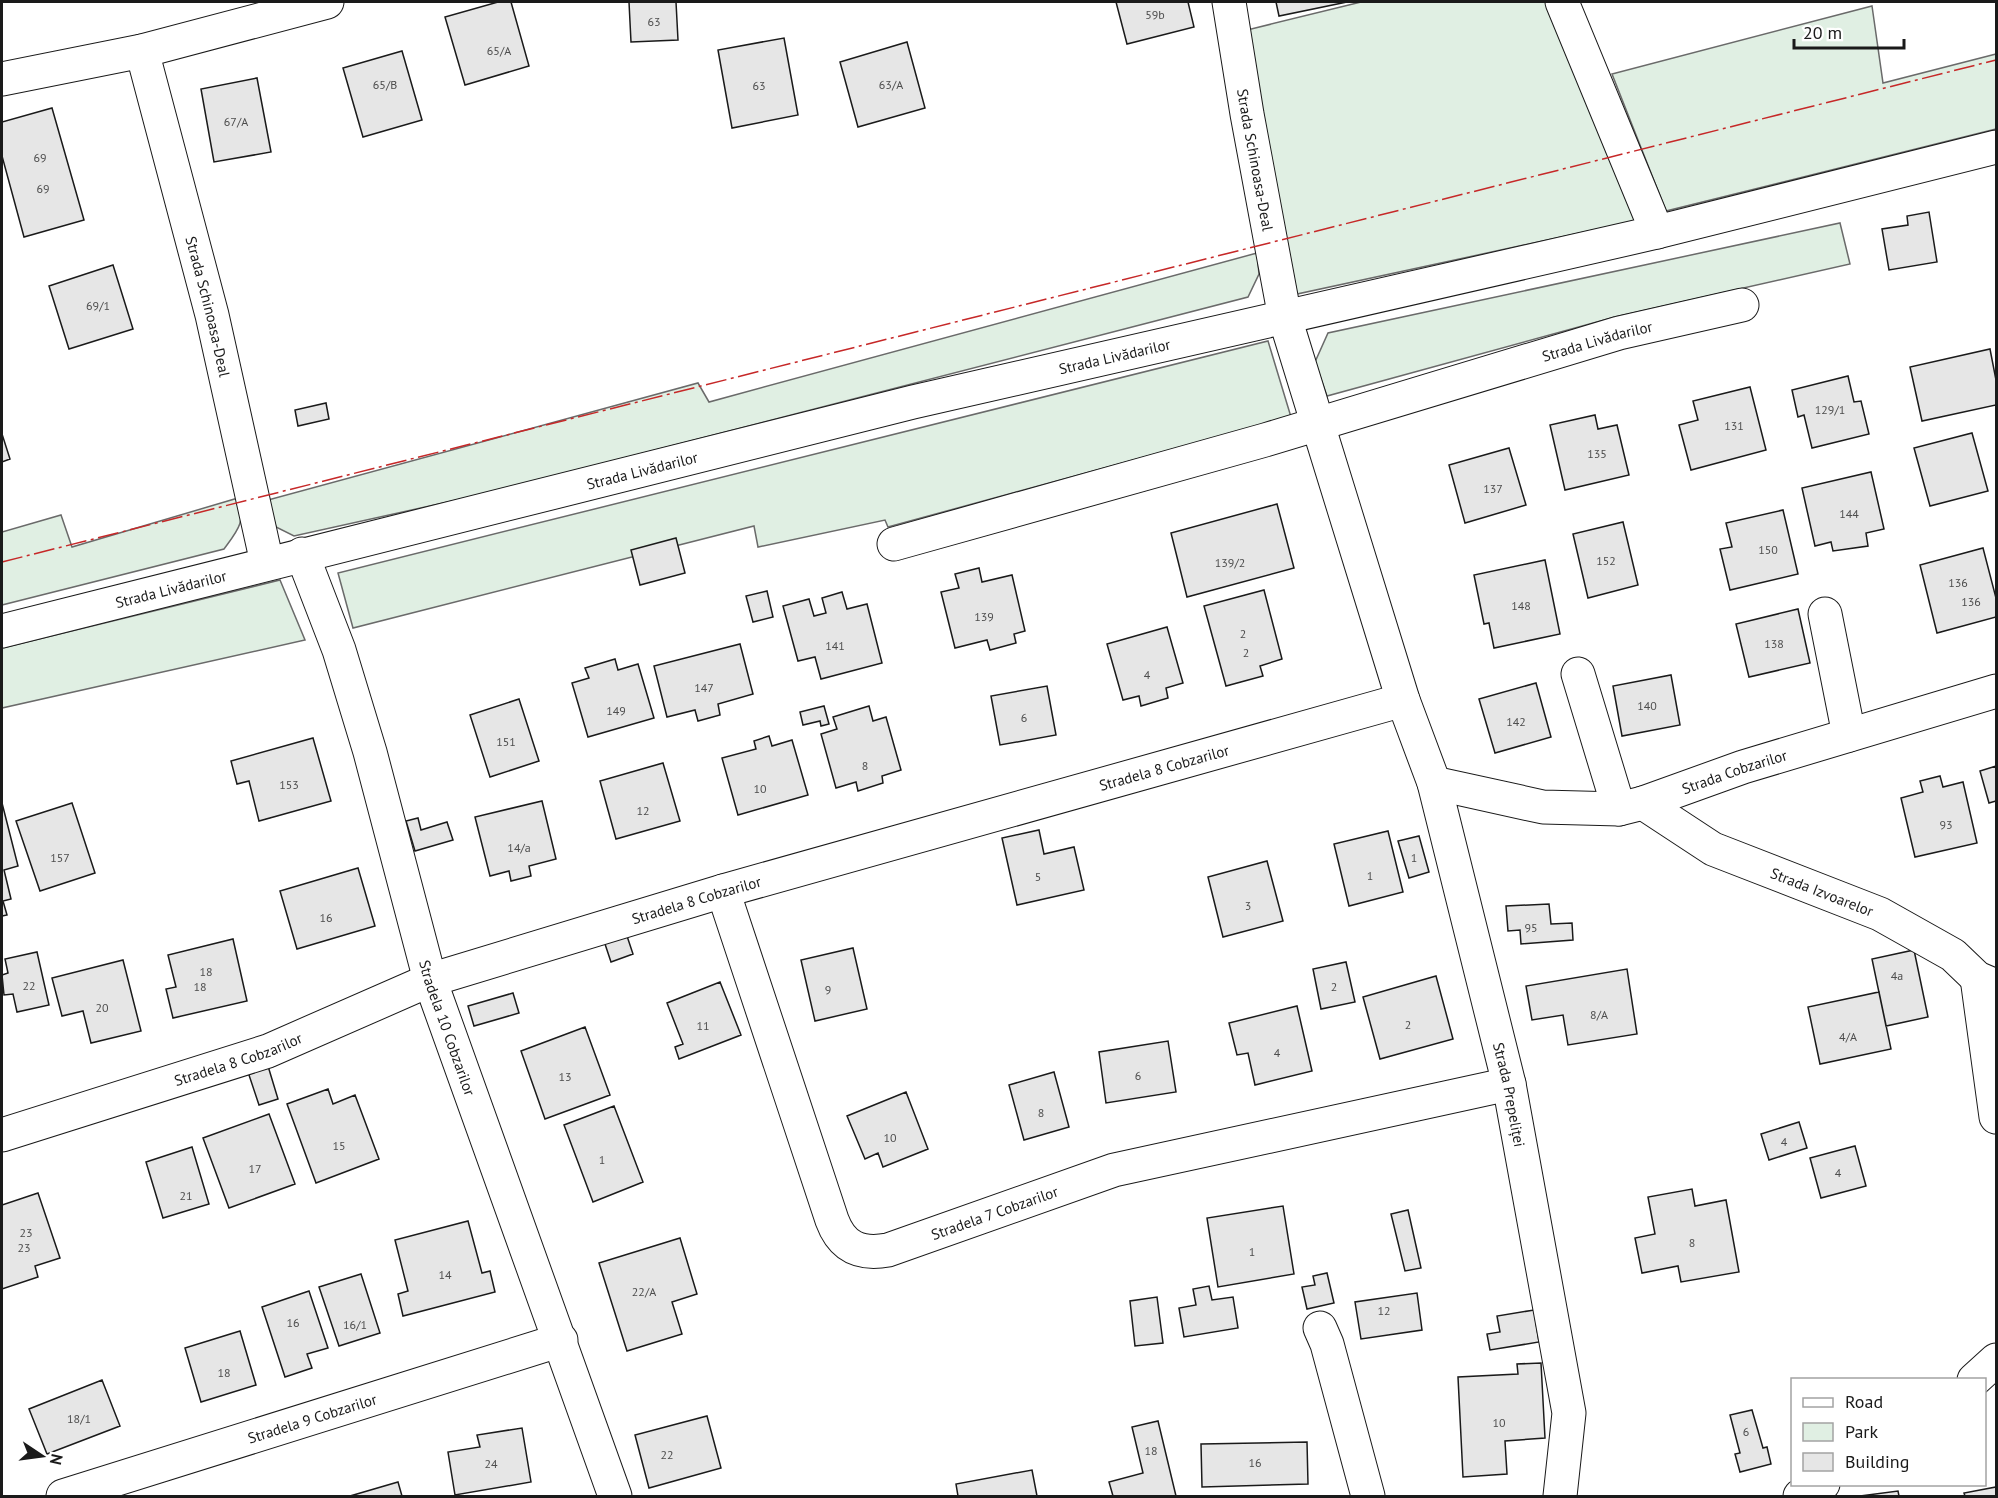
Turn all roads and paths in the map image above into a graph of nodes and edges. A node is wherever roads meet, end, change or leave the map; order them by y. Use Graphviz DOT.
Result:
graph roads {
  1 [pos="327,2"];
  2 [pos="1229,2"];
  3 [pos="1562,2"];
  4 [pos="142,51"];
  5 [pos="2,79"];
  6 [pos="1996,147"];
  7 [pos="1657,232"];
  8 [pos="1742,305"];
  9 [pos="1285,318"];
  10 [pos="1317,423"];
  11 [pos="894,544"];
  12 [pos="302,554"];
  13 [pos="267,563"];
  14 [pos="1825,614"];
  15 [pos="2,631"];
  16 [pos="1578,674"];
  17 [pos="1996,691"];
  18 [pos="1402,700"];
  19 [pos="1849,735"];
  20 [pos="1434,783"];
  21 [pos="1631,806"];
  22 [pos="723,891"];
  23 [pos="430,980"];
  24 [pos="1987,982"];
  25 [pos="1509,1084"];
  26 [pos="1996,1117"];
  27 [pos="2,1135"];
  28 [pos="1320,1328"];
  29 [pos="561,1340"];
  30 [pos="1996,1360"];
  31 [pos="1976,1378"];
  32 [pos="1821,1486"];
  33 [pos="63,1497"];
  34 [pos="615,1497"];
  35 [pos="1368,1497"];
  36 [pos="1560,1497"];
  37 [pos="1800,1497"];
  1 -- 4 [label="street"];
  2 -- 9 [label="street, Strada Schinoasa-Deal"];
  3 -- 7 [label="street"];
  4 -- 5 [label="street"];
  4 -- 13 [label="street, Strada Schinoasa-Deal"];
  6 -- 7 [label="street, Strada Livădarilor"];
  7 -- 9 [label="street, Strada Livădarilor"];
  8 -- 10 [label="street, Strada Livădarilor"];
  9 -- 10 [label="street"];
  9 -- 12 [label="street, Strada Livădarilor"];
  10 -- 11 [label="street, Strada Livădarilor"];
  10 -- 18 [label="street"];
  12 -- 13 [label="street, Strada Livădarilor"];
  12 -- 23 [label="street, Stradela 10 Cobzarilor"];
  13 -- 15 [label="street, Strada Livădarilor"];
  14 -- 19 [label="street"];
  16 -- 21 [label="street"];
  17 -- 19 [label="street, Strada Cobzarilor"];
  18 -- 20 [label="street, Strada Prepeliței"];
  18 -- 22 [label="street, Stradela 8 Cobzarilor"];
  19 -- 21 [label="street, Strada Cobzarilor"];
  20 -- 21 [label="street, Strada Cobzarilor"];
  20 -- 25 [label="street, Strada Prepeliței"];
  21 -- 24 [label="street, Strada Izvoarelor"];
  22 -- 23 [label="street, Stradela 8 Cobzarilor"];
  22 -- 25 [label="street, Stradela 7 Cobzarilor"];
  23 -- 27 [label="street, Stradela 8 Cobzarilor"];
  23 -- 29 [label="street, Stradela 10 Cobzarilor"];
  24 -- 26 [label="street"];
  25 -- 36 [label="street, Strada Prepeliței"];
  28 -- 35 [label="street"];
  29 -- 33 [label="street, Stradela 9 Cobzarilor"];
  29 -- 34 [label="street, Stradela 10 Cobzarilor"];
  30 -- 31 [label="street"];
  32 -- 37 [label="street"];
}
